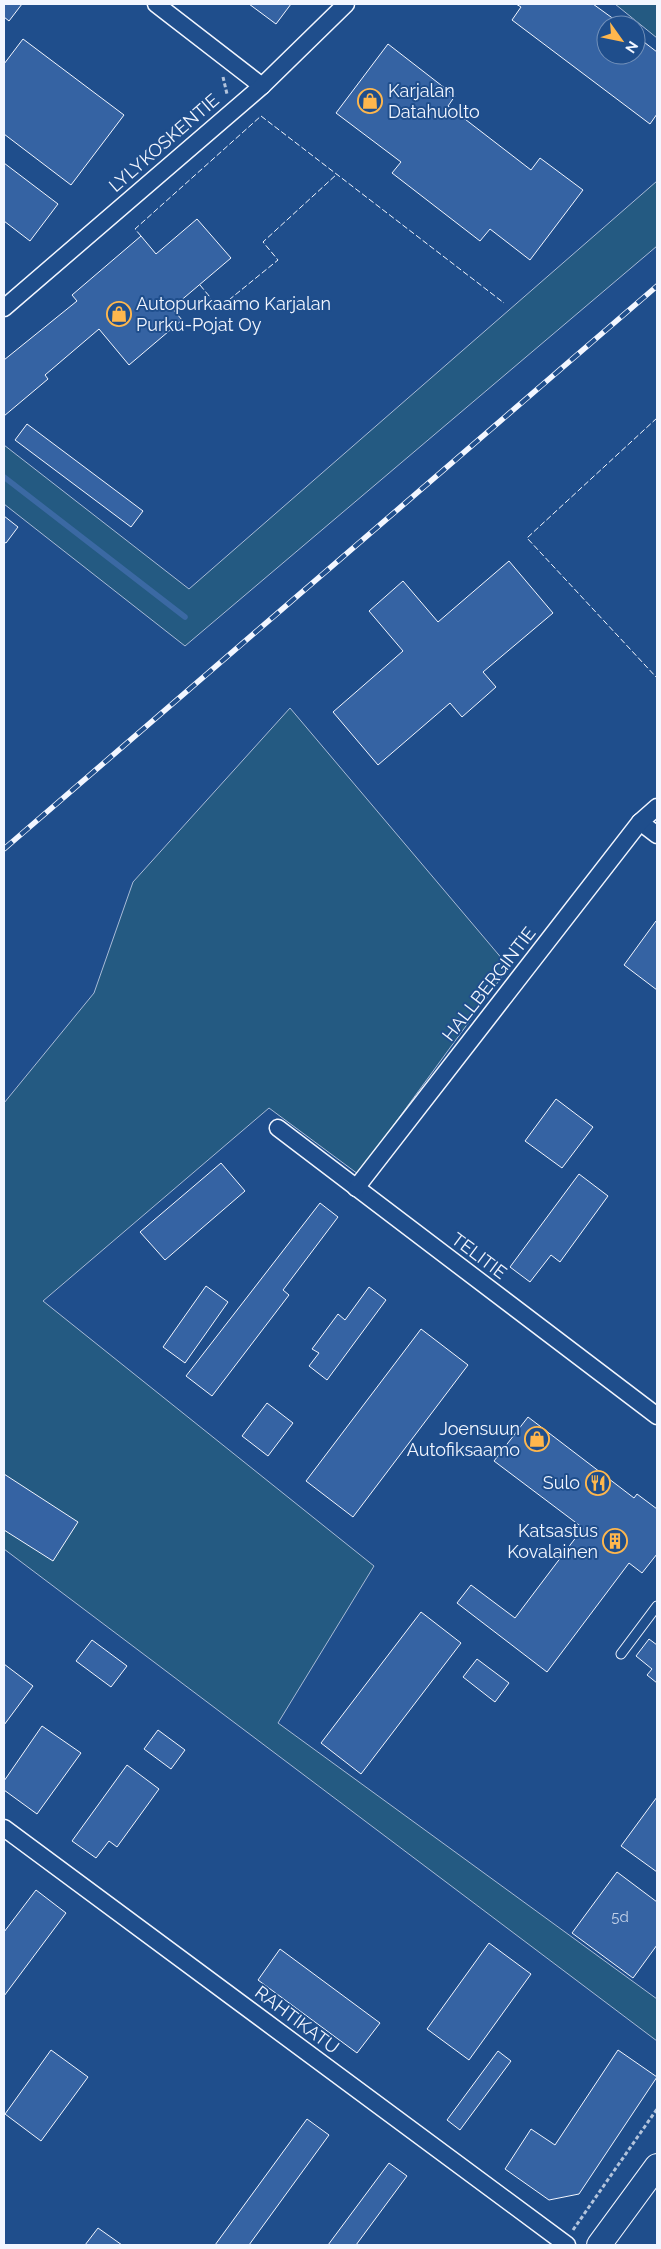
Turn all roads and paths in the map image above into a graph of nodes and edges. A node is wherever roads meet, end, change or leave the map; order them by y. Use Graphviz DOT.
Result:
graph roads {
  1 [pos="156,4"];
  2 [pos="346,4"];
  3 [pos="262,86"];
  4 [pos="4,308"];
  5 [pos="657,807"];
  6 [pos="640,822"];
  7 [pos="657,835"];
  8 [pos="278,1128"];
  9 [pos="356,1188"];
  10 [pos="657,1416"];
  11 [pos="657,1606"];
  12 [pos="621,1654"];
  13 [pos="4,1828"];
  14 [pos="657,2109"];
  15 [pos="657,2166"];
  16 [pos="566,2244"];
  17 [pos="599,2245"];
  1 -- 3 [label="street"];
  2 -- 3 [label="street, LYLYKOSKENTIE"];
  3 -- 4 [label="street, LYLYKOSKENTIE"];
  5 -- 6 [label="street, HALLBERGINTIE"];
  6 -- 7 [label="street"];
  6 -- 9 [label="street, HALLBERGINTIE"];
  8 -- 9 [label="street, TELITIE"];
  9 -- 10 [label="street, TELITIE"];
  11 -- 12 [label="lane"];
  13 -- 16 [label="street, RAHTIKATU"];
  14 -- 16 [label="path"];
  15 -- 17 [label="main road"];
}
